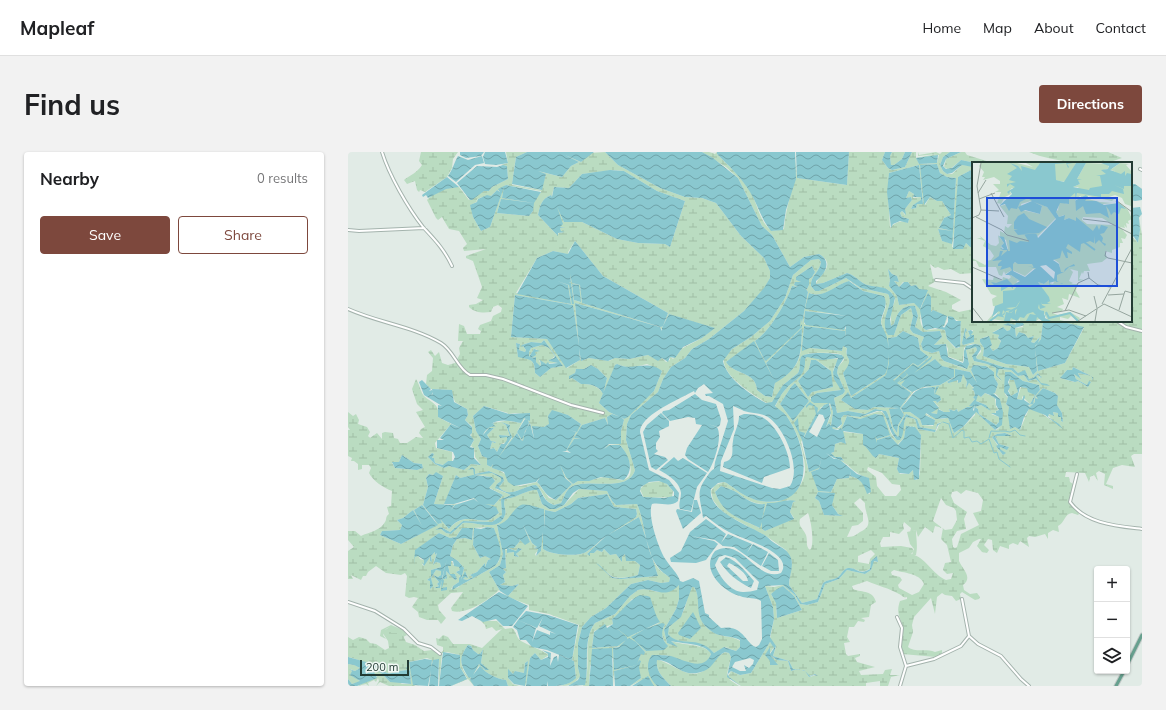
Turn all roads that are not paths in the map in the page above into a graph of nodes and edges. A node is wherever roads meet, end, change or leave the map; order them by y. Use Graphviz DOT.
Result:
graph roads {
  1 [pos="382,152"];
  2 [pos="424,228"];
  3 [pos="348,230"];
  4 [pos="452,266"];
  5 [pos="936,280"];
  6 [pos="972,288"];
  7 [pos="348,309"];
  8 [pos="1118,322"];
  9 [pos="1142,331"];
  10 [pos="603,413"];
  11 [pos="1077,474"];
  12 [pos="1142,529"];
  13 [pos="962,599"];
  14 [pos="348,602"];
  15 [pos="897,617"];
  16 [pos="1142,635"];
  17 [pos="969,636"];
  18 [pos="440,654"];
  19 [pos="1130,659"];
  20 [pos="906,666"];
  21 [pos="1122,674"];
  22 [pos="900,686"];
  23 [pos="1030,686"];
  24 [pos="1116,686"];
  1 -- 2 [label="street"];
  2 -- 3 [label="street"];
  2 -- 4 [label="street"];
  5 -- 6 [label="street"];
  7 -- 10 [label="street"];
  8 -- 9 [label="street"];
  11 -- 12 [label="street"];
  13 -- 17 [label="street"];
  14 -- 18 [label="street"];
  15 -- 20 [label="street"];
  16 -- 19 [label="main road"];
  17 -- 20 [label="street"];
  17 -- 23 [label="street"];
  20 -- 22 [label="street"];
  21 -- 24 [label="main road"];
}
